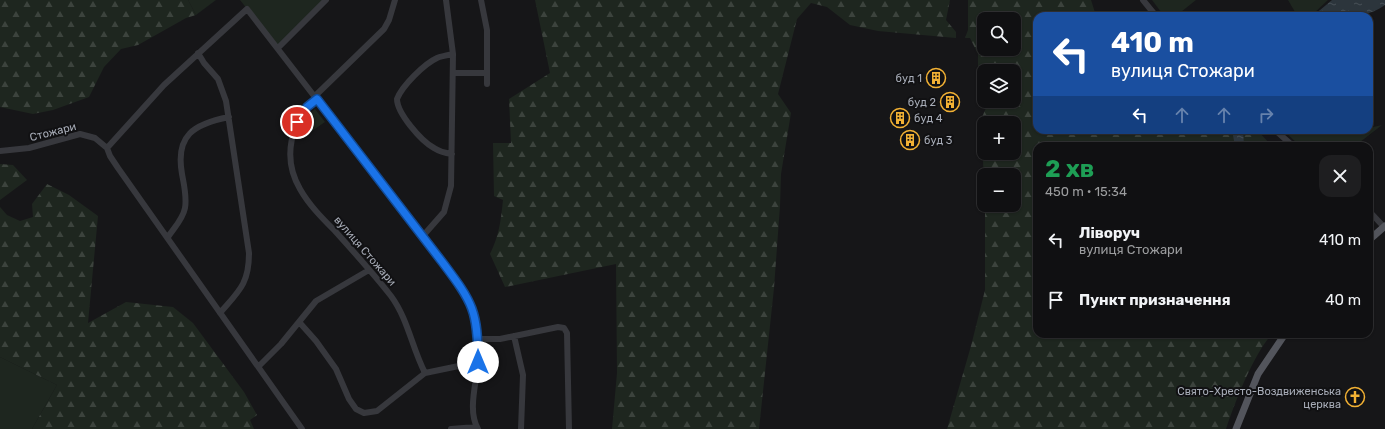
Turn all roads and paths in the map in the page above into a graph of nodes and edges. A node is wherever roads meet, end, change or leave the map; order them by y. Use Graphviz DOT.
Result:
graph roads {
  1 [pos="326,0"];
  2 [pos="395,0"];
  3 [pos="446,0"];
  4 [pos="481,0"];
  5 [pos="1143,0"];
  6 [pos="1153,12"];
  7 [pos="278,48"];
  8 [pos="198,53"];
  9 [pos="453,54"];
  10 [pos="487,72"];
  11 [pos="453,73"];
  12 [pos="487,84"];
  13 [pos="316,98"];
  14 [pos="229,117"];
  15 [pos="1280,134"];
  16 [pos="1288,142"];
  17 [pos="107,148"];
  18 [pos="0,150"];
  19 [pos="452,154"];
  20 [pos="1373,216"];
  21 [pos="1384,226"];
  22 [pos="1373,236"];
  23 [pos="422,237"];
  24 [pos="168,238"];
  25 [pos="369,270"];
  26 [pos="220,313"];
  27 [pos="300,323"];
  28 [pos="514,336"];
  29 [pos="1282,338"];
  30 [pos="478,339"];
  31 [pos="478,362"];
  32 [pos="259,366"];
  33 [pos="425,373"];
  34 [pos="477,428"];
  35 [pos="302,429"];
  36 [pos="451,429"];
  37 [pos="521,429"];
  38 [pos="569,429"];
  39 [pos="1236,429"];
  1 -- 7 [label="street"];
  2 -- 13 [label="street, вулиця Стожари"];
  3 -- 9 [label="street"];
  4 -- 10 [label="street"];
  5 -- 6 [label="street"];
  7 -- 8 [label="street"];
  7 -- 13 [label="street"];
  8 -- 14 [label="street"];
  8 -- 17 [label="street"];
  9 -- 11 [label="street"];
  9 -- 19 [label="street"];
  10 -- 11 [label="street"];
  10 -- 12 [label="street"];
  11 -- 19 [label="street"];
  13 -- 23 [label="street"];
  13 -- 25 [label="street, вулиця Стожари"];
  14 -- 24 [label="street"];
  14 -- 26 [label="street"];
  15 -- 16 [label="street"];
  17 -- 18 [label="street, Стожари"];
  17 -- 24 [label="street"];
  19 -- 23 [label="street"];
  20 -- 21 [label="street"];
  21 -- 22 [label="main road"];
  23 -- 30 [label="street"];
  24 -- 26 [label="street"];
  25 -- 27 [label="street"];
  25 -- 33 [label="street, вулиця Стожари"];
  26 -- 32 [label="street"];
  27 -- 32 [label="street"];
  27 -- 33 [label="street"];
  28 -- 30 [label="street"];
  28 -- 37 [label="street"];
  28 -- 38 [label="street"];
  29 -- 39 [label="main road"];
  30 -- 31 [label="street"];
  31 -- 33 [label="street"];
  31 -- 34 [label="street"];
  32 -- 35 [label="street"];
  34 -- 36 [label="street"];
}
